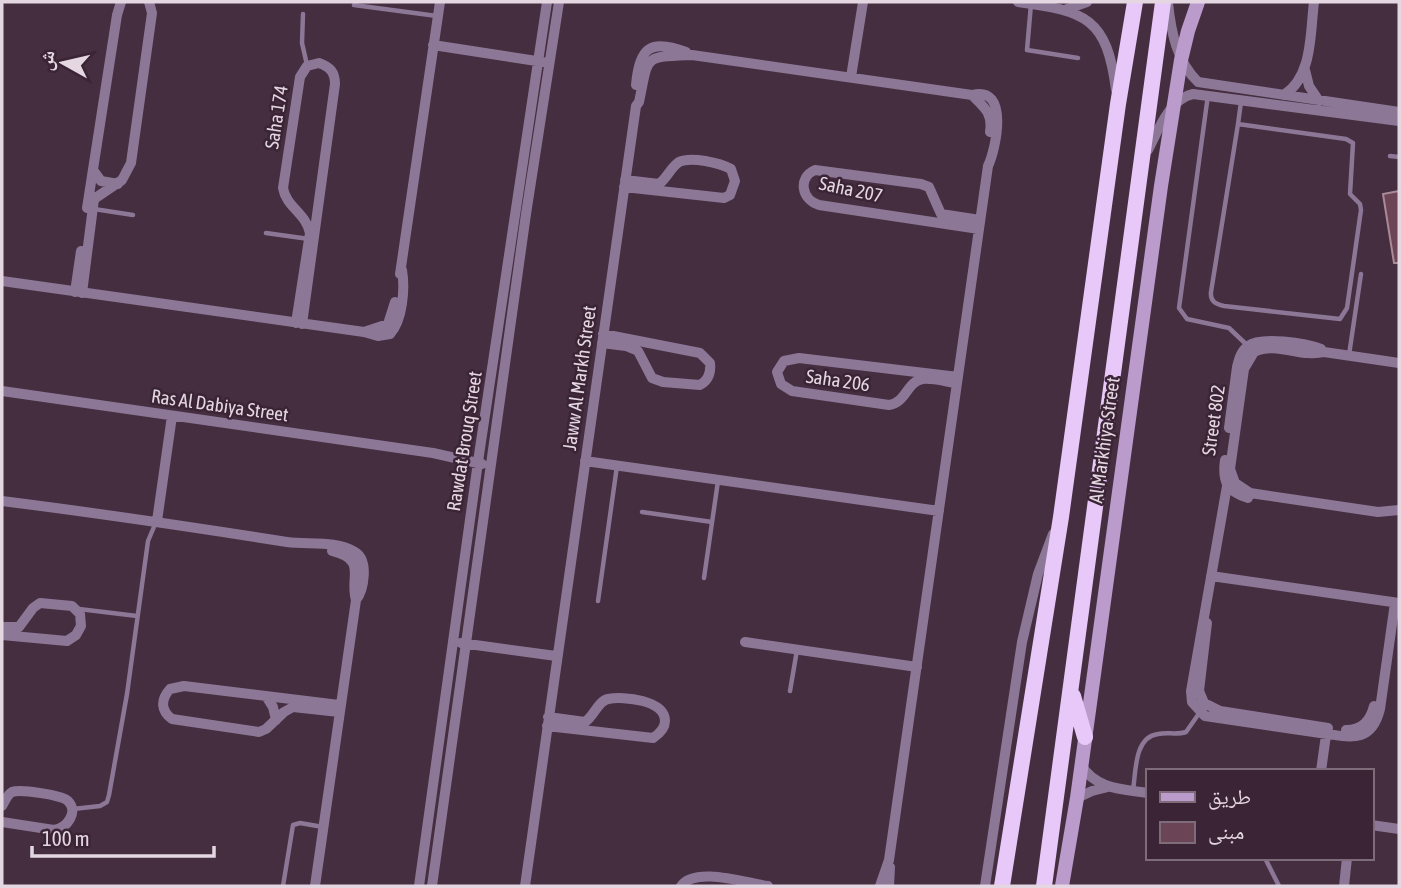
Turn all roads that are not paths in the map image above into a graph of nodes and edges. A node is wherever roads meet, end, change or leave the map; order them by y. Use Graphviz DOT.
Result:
graph roads {
  1 [pos="121,2"];
  2 [pos="149,2"];
  3 [pos="440,2"];
  4 [pos="547,2"];
  5 [pos="559,2"];
  6 [pos="863,2"];
  7 [pos="1018,2"];
  8 [pos="1087,2"];
  9 [pos="1135,2"];
  10 [pos="1165,2"];
  11 [pos="1199,2"];
  12 [pos="1314,2"];
  13 [pos="1031,4"];
  14 [pos="354,5"];
  15 [pos="1065,6"];
  16 [pos="303,14"];
  17 [pos="438,16"];
  18 [pos="433,45"];
  19 [pos="1078,58"];
  20 [pos="1181,60"];
  21 [pos="545,63"];
  22 [pos="307,66"];
  23 [pos="1305,69"];
  24 [pos="851,77"];
  25 [pos="1209,95"];
  26 [pos="1284,95"];
  27 [pos="1241,99"];
  28 [pos="1319,101"];
  29 [pos="1118,104"];
  30 [pos="1175,105"];
  31 [pos="1399,112"];
  32 [pos="1399,121"];
  33 [pos="1237,124"];
  34 [pos="1390,156"];
  35 [pos="1399,157"];
  36 [pos="1139,167"];
  37 [pos="93,170"];
  38 [pos="670,173"];
  39 [pos="624,183"];
  40 [pos="118,184"];
  41 [pos="680,194"];
  42 [pos="320,199"];
  43 [pos="935,202"];
  44 [pos="93,209"];
  45 [pos="297,212"];
  46 [pos="133,215"];
  47 [pos="919,220"];
  48 [pos="980,225"];
  49 [pos="266,233"];
  50 [pos="310,239"];
  51 [pos="1361,274"];
  52 [pos="2,281"];
  53 [pos="78,292"];
  54 [pos="299,323"];
  55 [pos="603,338"];
  56 [pos="660,345"];
  57 [pos="1248,346"];
  58 [pos="1324,352"];
  59 [pos="1349,356"];
  60 [pos="644,362"];
  61 [pos="1399,363"];
  62 [pos="895,369"];
  63 [pos="958,380"];
  64 [pos="2,391"];
  65 [pos="906,392"];
  66 [pos="172,416"];
  67 [pos="478,459"];
  68 [pos="493,461"];
  69 [pos="585,461"];
  70 [pos="617,465"];
  71 [pos="718,480"];
  72 [pos="1227,486"];
  73 [pos="2,501"];
  74 [pos="1399,510"];
  75 [pos="939,511"];
  76 [pos="642,512"];
  77 [pos="1061,517"];
  78 [pos="1399,517"];
  79 [pos="157,521"];
  80 [pos="712,522"];
  81 [pos="1211,576"];
  82 [pos="704,578"];
  83 [pos="598,601"];
  84 [pos="1394,603"];
  85 [pos="77,609"];
  86 [pos="1205,613"];
  87 [pos="27,616"];
  88 [pos="137,616"];
  89 [pos="2,627"];
  90 [pos="2,635"];
  91 [pos="39,639"];
  92 [pos="454,642"];
  93 [pos="745,642"];
  94 [pos="467,644"];
  95 [pos="797,650"];
  96 [pos="556,656"];
  97 [pos="917,667"];
  98 [pos="1071,690"];
  99 [pos="790,691"];
  100 [pos="266,696"];
  101 [pos="339,709"];
  102 [pos="1200,712"];
  103 [pos="593,714"];
  104 [pos="275,720"];
  105 [pos="547,722"];
  106 [pos="1327,731"];
  107 [pos="604,733"];
  108 [pos="1085,737"];
  109 [pos="1082,765"];
  110 [pos="1321,769"];
  111 [pos="1108,787"];
  112 [pos="1133,791"];
  113 [pos="1146,793"];
  114 [pos="1077,798"];
  115 [pos="2,806"];
  116 [pos="72,809"];
  117 [pos="2,822"];
  118 [pos="1373,825"];
  119 [pos="324,827"];
  120 [pos="1399,829"];
  121 [pos="889,859"];
  122 [pos="1266,860"];
  123 [pos="1347,860"];
  124 [pos="713,877"];
  125 [pos="283,886"];
  126 [pos="316,886"];
  127 [pos="419,886"];
  128 [pos="432,886"];
  129 [pos="525,886"];
  130 [pos="681,886"];
  131 [pos="688,886"];
  132 [pos="768,886"];
  133 [pos="880,886"];
  134 [pos="889,886"];
  135 [pos="985,886"];
  136 [pos="1002,886"];
  137 [pos="1044,886"];
  138 [pos="1062,886"];
  139 [pos="1279,886"];
  140 [pos="1344,886"];
  1 -- 37 [label="street"];
  2 -- 40 [label="street"];
  3 -- 17 [label="street"];
  4 -- 21 [label="street, Rawdat Brouq Street"];
  5 -- 21 [label="street, Rawdat Brouq Street"];
  6 -- 24 [label="street"];
  7 -- 13 [label="street"];
  8 -- 15 [label="street"];
  9 -- 29 [label="highway, Al Markhiya Street"];
  10 -- 20 [label="street"];
  10 -- 36 [label="highway, Al Markhiya Street"];
  11 -- 20 [label="main road, Al Markhiya Street"];
  12 -- 23 [label="street"];
  13 -- 15 [label="street"];
  13 -- 19 [label="lane"];
  14 -- 17 [label="lane"];
  15 -- 29 [label="street"];
  16 -- 22 [label="lane"];
  17 -- 18 [label="street"];
  18 -- 21 [label="street"];
  18 -- 54 [label="street"];
  20 -- 26 [label="street"];
  20 -- 30 [label="main road, Al Markhiya Street"];
  21 -- 67 [label="street, Rawdat Brouq Street"];
  21 -- 68 [label="street, Rawdat Brouq Street"];
  22 -- 42 [label="street, Saha 174"];
  22 -- 45 [label="street, Saha 174"];
  23 -- 26 [label="street"];
  23 -- 28 [label="street"];
  24 -- 39 [label="street, Jaww Al Markh Street"];
  24 -- 48 [label="street, Jaww Al Markh Street"];
  25 -- 27 [label="street"];
  25 -- 30 [label="street"];
  25 -- 57 [label="lane"];
  26 -- 28 [label="street"];
  27 -- 32 [label="street"];
  27 -- 33 [label="lane"];
  28 -- 31 [label="street"];
  29 -- 77 [label="highway, Al Markhiya Street"];
  30 -- 36 [label="street"];
  30 -- 108 [label="main road, Al Markhiya Street"];
  33 -- 33 [label="lane"];
  34 -- 35 [label="lane"];
  36 -- 98 [label="highway, Al Markhiya Street"];
  37 -- 40 [label="street"];
  37 -- 53 [label="street"];
  38 -- 39 [label="street"];
  38 -- 41 [label="street"];
  38 -- 41 [label="street"];
  39 -- 41 [label="street"];
  39 -- 55 [label="street, Jaww Al Markh Street"];
  40 -- 44 [label="street"];
  42 -- 45 [label="street"];
  42 -- 54 [label="street, Saha 174"];
  43 -- 47 [label="street"];
  43 -- 47 [label="street, Saha 207"];
  43 -- 48 [label="street, Saha 207"];
  44 -- 46 [label="lane"];
  44 -- 53 [label="street"];
  45 -- 50 [label="street, Saha 174"];
  47 -- 48 [label="street, Saha 207"];
  48 -- 63 [label="street, Jaww Al Markh Street"];
  49 -- 50 [label="lane"];
  50 -- 54 [label="street"];
  51 -- 59 [label="lane"];
  52 -- 53 [label="street"];
  53 -- 54 [label="street"];
  55 -- 56 [label="street"];
  55 -- 60 [label="street"];
  55 -- 69 [label="street, Jaww Al Markh Street"];
  56 -- 60 [label="street"];
  56 -- 60 [label="street"];
  57 -- 58 [label="street, Street 802"];
  57 -- 72 [label="street, Street 802"];
  58 -- 59 [label="street, Street 802"];
  58 -- 74 [label="street, Street 802"];
  59 -- 61 [label="street, Street 802"];
  62 -- 63 [label="street, Saha 206"];
  62 -- 65 [label="street"];
  62 -- 65 [label="street, Saha 206"];
  63 -- 65 [label="street, Saha 206"];
  63 -- 75 [label="street, Jaww Al Markh Street"];
  64 -- 66 [label="street, Ras Al Dabiya Street"];
  66 -- 67 [label="street, Ras Al Dabiya Street"];
  66 -- 79 [label="street"];
  67 -- 68 [label="street, Ras Al Dabiya Street"];
  67 -- 92 [label="street, Rawdat Brouq Street"];
  68 -- 94 [label="street, Rawdat Brouq Street"];
  69 -- 70 [label="street"];
  69 -- 96 [label="street, Jaww Al Markh Street"];
  70 -- 71 [label="street"];
  70 -- 83 [label="lane"];
  71 -- 75 [label="street"];
  71 -- 80 [label="lane"];
  72 -- 78 [label="street"];
  72 -- 81 [label="street, Street 802"];
  73 -- 79 [label="street"];
  75 -- 97 [label="street, Jaww Al Markh Street"];
  76 -- 80 [label="lane"];
  77 -- 135 [label="street, Al Markhiya Street"];
  77 -- 136 [label="highway, Al Markhiya Street"];
  79 -- 88 [label="lane"];
  79 -- 101 [label="street"];
  80 -- 82 [label="lane"];
  81 -- 84 [label="street"];
  81 -- 86 [label="street, Street 802"];
  84 -- 106 [label="street"];
  85 -- 87 [label="street"];
  85 -- 88 [label="lane"];
  85 -- 91 [label="street"];
  86 -- 102 [label="street"];
  86 -- 106 [label="street"];
  87 -- 89 [label="street"];
  87 -- 91 [label="street"];
  88 -- 116 [label="lane"];
  90 -- 91 [label="street"];
  92 -- 94 [label="street"];
  92 -- 127 [label="street, Rawdat Brouq Street"];
  93 -- 95 [label="street"];
  94 -- 96 [label="street"];
  94 -- 128 [label="street, Rawdat Brouq Street"];
  95 -- 97 [label="street"];
  95 -- 99 [label="lane"];
  96 -- 105 [label="street, Jaww Al Markh Street"];
  97 -- 121 [label="street, Jaww Al Markh Street"];
  98 -- 108 [label="highway"];
  98 -- 137 [label="highway, Al Markhiya Street"];
  100 -- 101 [label="street"];
  100 -- 104 [label="street"];
  100 -- 104 [label="street"];
  101 -- 104 [label="street"];
  101 -- 119 [label="street"];
  102 -- 106 [label="street"];
  102 -- 112 [label="lane"];
  103 -- 105 [label="street"];
  103 -- 107 [label="street"];
  103 -- 107 [label="street"];
  105 -- 107 [label="street"];
  105 -- 129 [label="street, Jaww Al Markh Street"];
  106 -- 110 [label="street"];
  108 -- 109 [label="main road, Al Markhiya Street"];
  109 -- 111 [label="street"];
  109 -- 114 [label="main road, Al Markhiya Street"];
  111 -- 112 [label="street"];
  111 -- 114 [label="street"];
  112 -- 113 [label="street"];
  114 -- 138 [label="main road, Al Markhiya Street"];
  115 -- 116 [label="street"];
  116 -- 117 [label="street"];
  118 -- 120 [label="street"];
  119 -- 125 [label="lane"];
  119 -- 126 [label="street"];
  121 -- 133 [label="street"];
  121 -- 134 [label="street"];
  122 -- 139 [label="lane"];
  123 -- 140 [label="street"];
  124 -- 130 [label="street"];
  124 -- 131 [label="street"];
  124 -- 132 [label="street"];
}
